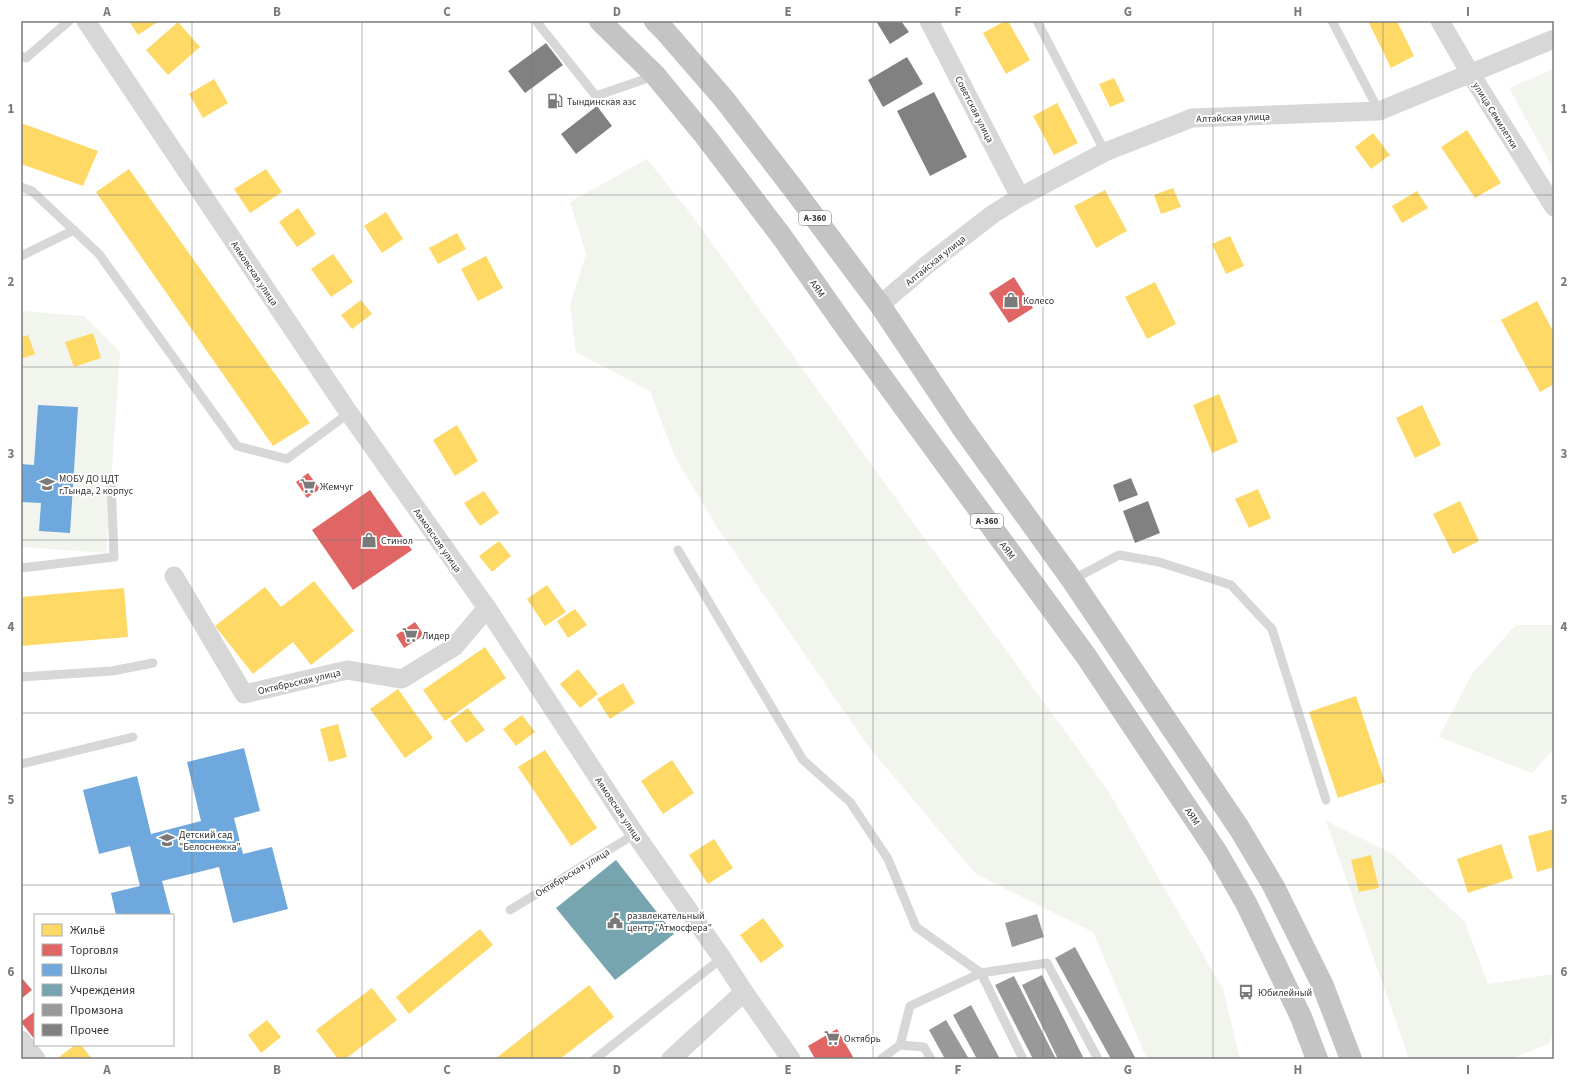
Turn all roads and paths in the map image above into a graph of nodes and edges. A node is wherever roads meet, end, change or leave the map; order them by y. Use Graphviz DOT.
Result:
graph roads {
  1 [pos="69,21"];
  2 [pos="86,21"];
  3 [pos="536,21"];
  4 [pos="600,21"];
  5 [pos="655,21"];
  6 [pos="929,21"];
  7 [pos="1037,21"];
  8 [pos="1332,21"];
  9 [pos="1440,21"];
  10 [pos="1554,39"];
  11 [pos="21,56"];
  12 [pos="1470,73"];
  13 [pos="655,76"];
  14 [pos="1379,111"];
  15 [pos="1106,152"];
  16 [pos="21,187"];
  17 [pos="1020,198"];
  18 [pos="1554,207"];
  19 [pos="74,230"];
  20 [pos="21,256"];
  21 [pos="880,305"];
  22 [pos="349,413"];
  23 [pos="112,479"];
  24 [pos="678,550"];
  25 [pos="21,568"];
  26 [pos="174,576"];
  27 [pos="1072,580"];
  28 [pos="487,608"];
  29 [pos="153,663"];
  30 [pos="21,677"];
  31 [pos="133,737"];
  32 [pos="21,764"];
  33 [pos="1326,800"];
  34 [pos="634,834"];
  35 [pos="510,910"];
  36 [pos="722,958"];
  37 [pos="981,973"];
  38 [pos="744,992"];
  39 [pos="21,1040"];
  40 [pos="900,1045"];
  41 [pos="36,1059"];
  42 [pos="595,1059"];
  43 [pos="671,1059"];
  44 [pos="791,1059"];
  45 [pos="881,1059"];
  46 [pos="931,1059"];
  47 [pos="1023,1059"];
  48 [pos="1098,1059"];
  49 [pos="1317,1059"];
  50 [pos="1351,1059"];
  1 -- 11 [label="lane"];
  2 -- 22 [label="street, Аямовская улица"];
  3 -- 13 [label="lane"];
  4 -- 13 [label="highway, АЯМ / А-360"];
  5 -- 21 [label="highway, А-360"];
  6 -- 17 [label="street, Советская улица"];
  7 -- 15 [label="lane"];
  8 -- 14 [label="lane"];
  9 -- 12 [label="street, улица Семилетки"];
  10 -- 12 [label="street, Алтайская улица"];
  12 -- 14 [label="street, Алтайская улица"];
  12 -- 18 [label="street, улица Семилетки"];
  13 -- 49 [label="highway, АЯМ / А-360"];
  14 -- 15 [label="street, Алтайская улица"];
  15 -- 17 [label="street, Алтайская улица"];
  16 -- 19 [label="lane"];
  17 -- 21 [label="street, Алтайская улица"];
  19 -- 20 [label="lane"];
  19 -- 22 [label="lane"];
  21 -- 27 [label="highway, А-360"];
  22 -- 28 [label="street, Аямовская улица"];
  23 -- 25 [label="lane"];
  24 -- 37 [label="lane"];
  26 -- 28 [label="street, Октябрьская улица"];
  27 -- 33 [label="lane"];
  27 -- 50 [label="highway, А-360"];
  28 -- 34 [label="street, Аямовская улица"];
  29 -- 30 [label="lane"];
  31 -- 32 [label="lane"];
  34 -- 35 [label="lane, Октябрьская улица"];
  34 -- 36 [label="street, Аямовская улица"];
  36 -- 38 [label="street, Аямовская улица"];
  36 -- 42 [label="lane"];
  37 -- 40 [label="lane"];
  37 -- 47 [label="lane"];
  37 -- 48 [label="lane"];
  38 -- 43 [label="street"];
  38 -- 44 [label="street, Аямовская улица"];
  39 -- 41 [label="street"];
  40 -- 45 [label="lane"];
  40 -- 46 [label="lane"];
}
